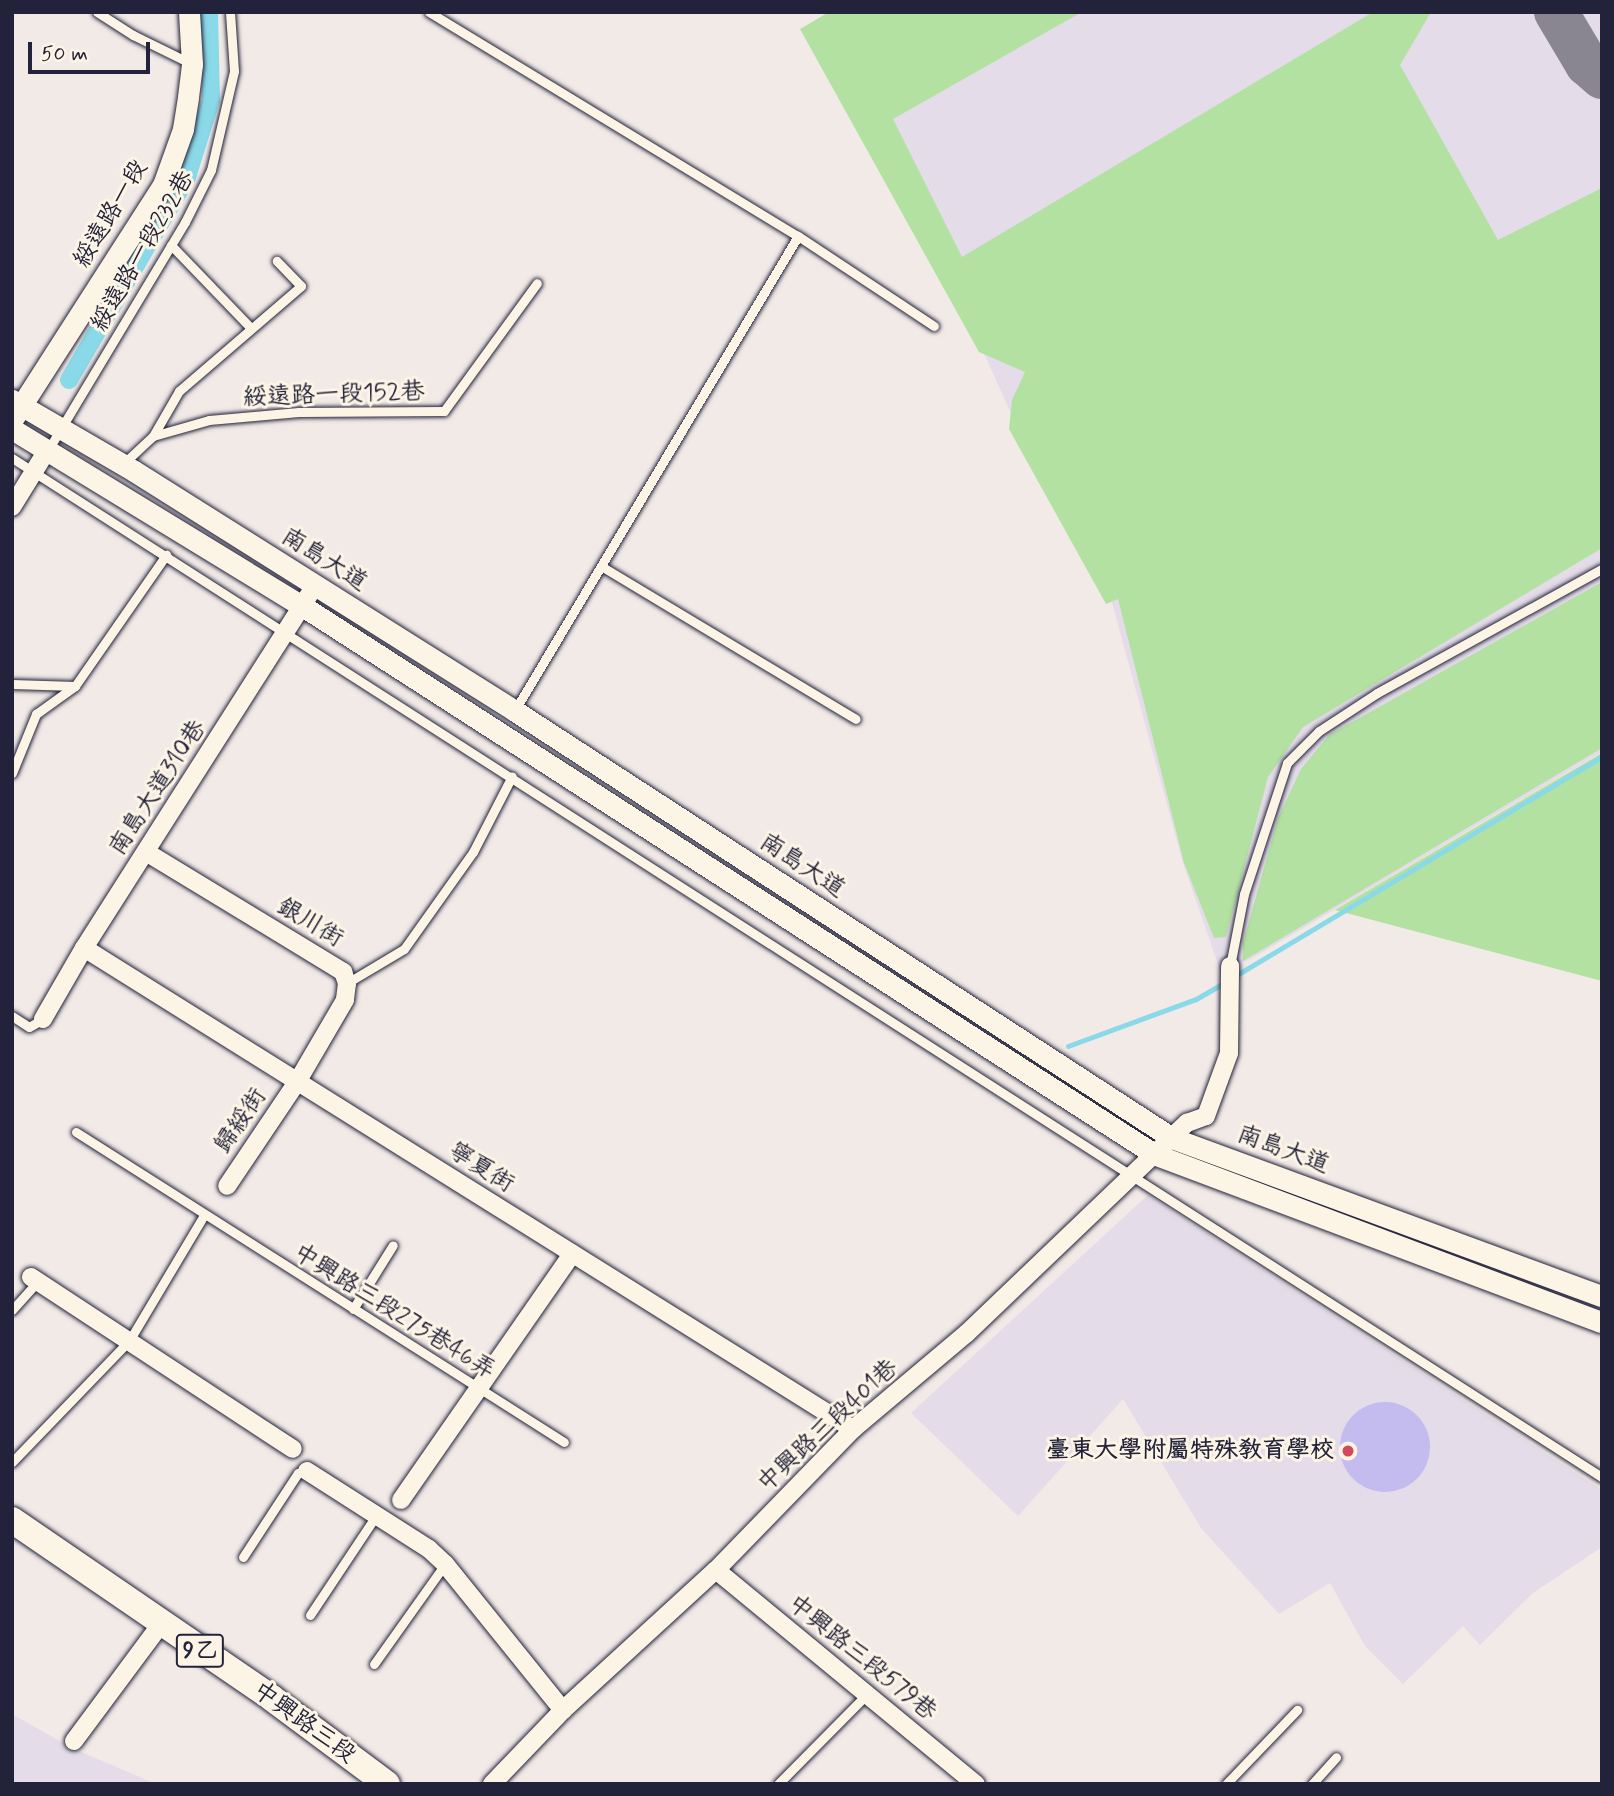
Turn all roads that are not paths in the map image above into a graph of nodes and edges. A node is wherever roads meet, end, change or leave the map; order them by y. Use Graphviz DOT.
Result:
graph roads {
  1 [pos="97,12"];
  2 [pos="189,12"];
  3 [pos="230,12"];
  4 [pos="429,12"];
  5 [pos="192,64"];
  6 [pos="798,236"];
  7 [pos="171,245"];
  8 [pos="277,261"];
  9 [pos="537,283"];
  10 [pos="934,326"];
  11 [pos="251,328"];
  12 [pos="15,409"];
  13 [pos="12,429"];
  14 [pos="61,430"];
  15 [pos="153,436"];
  16 [pos="46,452"];
  17 [pos="12,458"];
  18 [pos="122,465"];
  19 [pos="34,471"];
  20 [pos="12,508"];
  21 [pos="166,555"];
  22 [pos="601,566"];
  23 [pos="1602,569"];
  24 [pos="315,585"];
  25 [pos="304,607"];
  26 [pos="288,632"];
  27 [pos="12,684"];
  28 [pos="75,686"];
  29 [pos="515,711"];
  30 [pos="856,719"];
  31 [pos="12,773"];
  32 [pos="512,776"];
  33 [pos="146,852"];
  34 [pos="84,948"];
  35 [pos="1230,966"];
  36 [pos="347,983"];
  37 [pos="12,1016"];
  38 [pos="43,1019"];
  39 [pos="297,1082"];
  40 [pos="76,1132"];
  41 [pos="1172,1138"];
  42 [pos="1154,1154"];
  43 [pos="1132,1174"];
  44 [pos="227,1186"];
  45 [pos="204,1215"];
  46 [pos="393,1245"];
  47 [pos="572,1254"];
  48 [pos="34,1279"];
  49 [pos="1602,1296"];
  50 [pos="353,1309"];
  51 [pos="12,1310"];
  52 [pos="1602,1322"];
  53 [pos="129,1341"];
  54 [pos="480,1389"];
  55 [pos="853,1429"];
  56 [pos="564,1442"];
  57 [pos="293,1449"];
  58 [pos="12,1462"];
  59 [pos="307,1471"];
  60 [pos="1602,1477"];
  61 [pos="401,1500"];
  62 [pos="375,1517"];
  63 [pos="12,1520"];
  64 [pos="243,1557"];
  65 [pos="445,1564"];
  66 [pos="716,1570"];
  67 [pos="310,1615"];
  68 [pos="160,1624"];
  69 [pos="374,1664"];
  70 [pos="867,1694"];
  71 [pos="563,1710"];
  72 [pos="1297,1710"];
  73 [pos="74,1741"];
  74 [pos="1336,1757"];
  75 [pos="387,1784"];
  76 [pos="492,1784"];
  77 [pos="778,1784"];
  78 [pos="976,1784"];
  79 [pos="1226,1784"];
  80 [pos="1312,1784"];
  1 -- 5 [label="lane"];
  2 -- 5 [label="street, 綏遠路一段"];
  3 -- 7 [label="lane, 綏遠路一段232巷"];
  4 -- 6 [label="lane"];
  5 -- 12 [label="street, 綏遠路一段"];
  6 -- 10 [label="lane"];
  6 -- 22 [label="lane"];
  7 -- 11 [label="lane"];
  7 -- 14 [label="lane, 綏遠路一段232巷"];
  8 -- 11 [label="lane"];
  9 -- 15 [label="lane, 綏遠路一段152巷"];
  11 -- 15 [label="lane"];
  12 -- 14 [label="street, 南島大道"];
  13 -- 16 [label="street, 南島大道"];
  14 -- 16 [label="lane, 綏遠路一段232巷"];
  14 -- 18 [label="street, 南島大道"];
  15 -- 18 [label="lane, 綏遠路一段152巷"];
  16 -- 19 [label="street"];
  16 -- 25 [label="street, 南島大道"];
  17 -- 19 [label="lane"];
  18 -- 24 [label="street, 南島大道"];
  19 -- 20 [label="street"];
  19 -- 21 [label="lane"];
  21 -- 26 [label="lane"];
  21 -- 28 [label="lane"];
  22 -- 29 [label="lane"];
  22 -- 30 [label="lane"];
  23 -- 35 [label="lane"];
  24 -- 25 [label="street, 南島大道310巷"];
  24 -- 29 [label="street, 南島大道"];
  25 -- 26 [label="street, 南島大道310巷"];
  25 -- 42 [label="street, 南島大道"];
  26 -- 32 [label="lane"];
  26 -- 33 [label="street, 南島大道310巷"];
  27 -- 28 [label="lane"];
  28 -- 31 [label="lane"];
  29 -- 41 [label="street, 南島大道"];
  32 -- 36 [label="lane"];
  32 -- 43 [label="lane"];
  33 -- 34 [label="street, 南島大道310巷"];
  33 -- 36 [label="street, 銀川街"];
  34 -- 38 [label="street, 南島大道310巷"];
  34 -- 39 [label="street, 寧夏街"];
  35 -- 41 [label="street, 中興路三段401巷"];
  36 -- 39 [label="street, 銀川街"];
  37 -- 38 [label="lane"];
  39 -- 44 [label="street, 歸綏街"];
  39 -- 47 [label="street, 寧夏街"];
  40 -- 45 [label="lane, 中興路三段275巷46弄"];
  41 -- 42 [label="street, 中興路三段401巷"];
  41 -- 49 [label="street, 南島大道"];
  42 -- 43 [label="street, 中興路三段401巷"];
  42 -- 52 [label="street, 南島大道"];
  43 -- 55 [label="street, 中興路三段401巷"];
  43 -- 60 [label="lane"];
  45 -- 50 [label="lane, 中興路三段275巷46弄"];
  45 -- 53 [label="lane"];
  46 -- 50 [label="lane"];
  47 -- 54 [label="street"];
  47 -- 55 [label="street, 寧夏街"];
  48 -- 51 [label="lane"];
  48 -- 53 [label="street"];
  50 -- 54 [label="lane, 中興路三段275巷46弄"];
  53 -- 57 [label="street"];
  53 -- 58 [label="lane"];
  54 -- 56 [label="lane, 中興路三段275巷46弄"];
  54 -- 61 [label="street"];
  55 -- 66 [label="street, 中興路三段401巷"];
  59 -- 62 [label="street"];
  59 -- 64 [label="lane"];
  62 -- 65 [label="street"];
  62 -- 67 [label="lane"];
  63 -- 68 [label="main road, 中興路三段 / 9乙"];
  65 -- 69 [label="lane"];
  65 -- 71 [label="street"];
  66 -- 70 [label="street, 中興路三段579巷"];
  66 -- 71 [label="street, 中興路三段401巷"];
  68 -- 73 [label="street"];
  68 -- 75 [label="main road, 中興路三段 / 9乙"];
  70 -- 77 [label="lane"];
  70 -- 78 [label="street, 中興路三段579巷"];
  71 -- 76 [label="street, 中興路三段401巷"];
  72 -- 79 [label="lane"];
  74 -- 80 [label="lane"];
}
